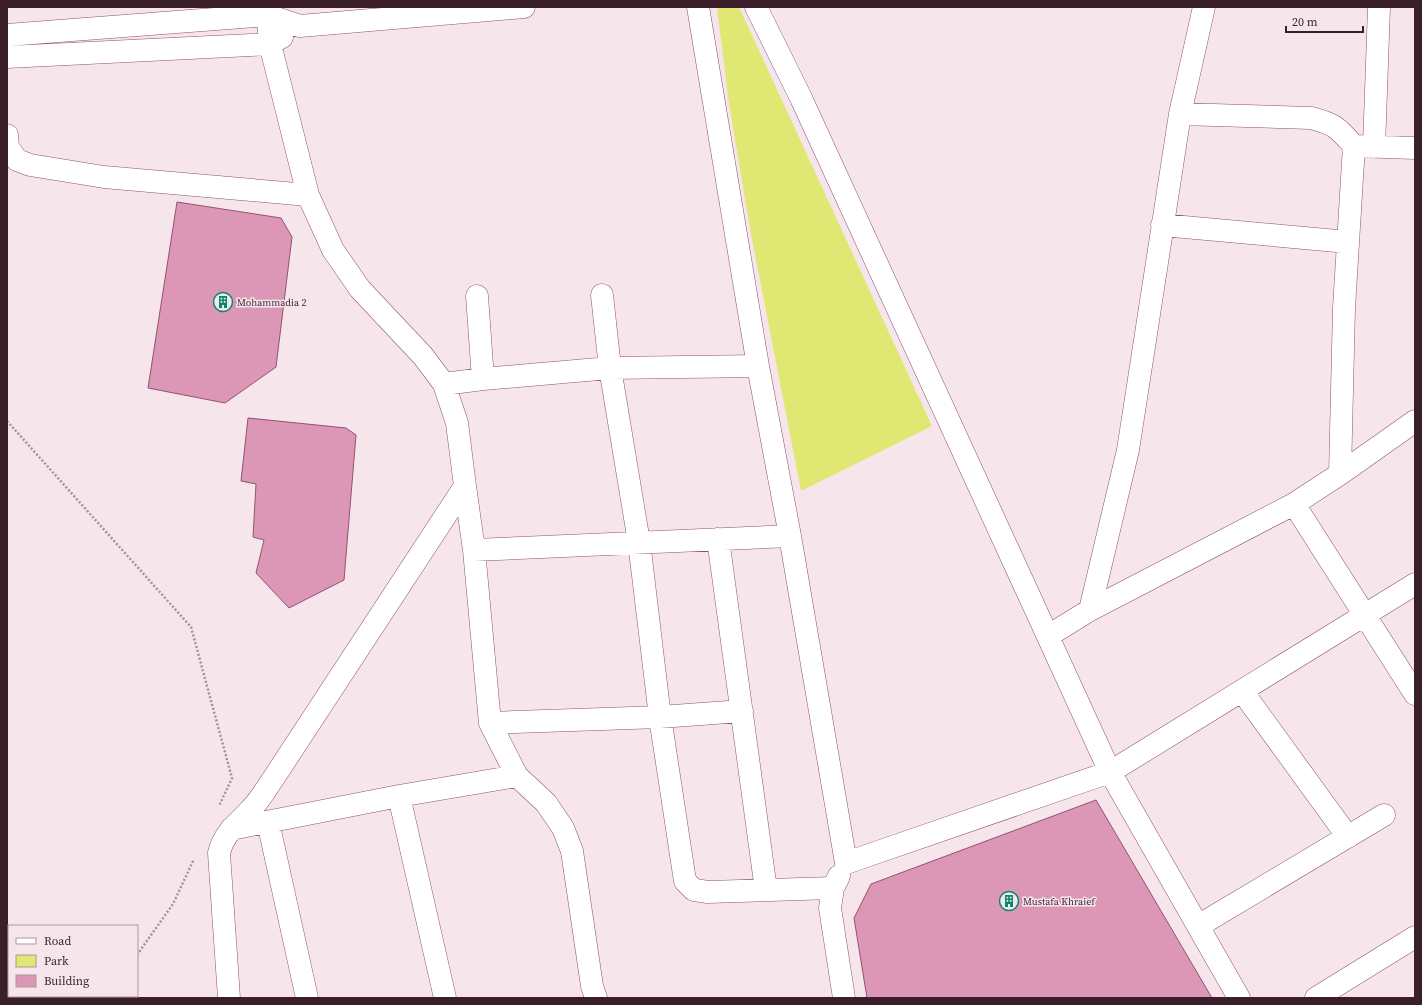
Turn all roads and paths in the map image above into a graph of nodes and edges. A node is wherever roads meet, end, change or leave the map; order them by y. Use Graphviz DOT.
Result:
graph roads {
  1 [pos="524,7"];
  2 [pos="698,7"];
  3 [pos="756,7"];
  4 [pos="1204,7"];
  5 [pos="1379,7"];
  6 [pos="256,11"];
  7 [pos="300,26"];
  8 [pos="7,35"];
  9 [pos="270,44"];
  10 [pos="7,57"];
  11 [pos="1180,114"];
  12 [pos="7,135"];
  13 [pos="1364,146"];
  14 [pos="1415,148"];
  15 [pos="308,195"];
  16 [pos="1162,225"];
  17 [pos="1348,242"];
  18 [pos="602,295"];
  19 [pos="477,296"];
  20 [pos="758,366"];
  21 [pos="610,368"];
  22 [pos="483,379"];
  23 [pos="444,384"];
  24 [pos="7,421"];
  25 [pos="1415,421"];
  26 [pos="1340,474"];
  27 [pos="466,486"];
  28 [pos="1294,504"];
  29 [pos="790,536"];
  30 [pos="718,539"];
  31 [pos="639,542"];
  32 [pos="474,550"];
  33 [pos="1415,584"];
  34 [pos="1090,610"];
  35 [pos="1365,615"];
  36 [pos="1048,636"];
  37 [pos="1242,691"];
  38 [pos="1415,694"];
  39 [pos="742,711"];
  40 [pos="660,717"];
  41 [pos="490,723"];
  42 [pos="1110,772"];
  43 [pos="517,776"];
  44 [pos="399,796"];
  45 [pos="216,811"];
  46 [pos="1384,815"];
  47 [pos="268,822"];
  48 [pos="231,829"];
  49 [pos="1348,837"];
  50 [pos="197,853"];
  51 [pos="846,863"];
  52 [pos="833,888"];
  53 [pos="766,890"];
  54 [pos="1198,926"];
  55 [pos="1415,938"];
  56 [pos="138,954"];
  57 [pos="229,998"];
  58 [pos="308,998"];
  59 [pos="445,998"];
  60 [pos="596,998"];
  61 [pos="844,998"];
  62 [pos="1239,998"];
  63 [pos="1316,998"];
  1 -- 7 [label="street"];
  2 -- 20 [label="street"];
  3 -- 36 [label="street"];
  4 -- 11 [label="street"];
  5 -- 13 [label="street"];
  6 -- 7 [label="street"];
  6 -- 8 [label="street"];
  6 -- 9 [label="street"];
  7 -- 9 [label="street"];
  9 -- 10 [label="street"];
  9 -- 15 [label="street"];
  11 -- 13 [label="street"];
  11 -- 16 [label="street"];
  12 -- 15 [label="street"];
  13 -- 14 [label="street"];
  13 -- 17 [label="street"];
  15 -- 23 [label="street"];
  16 -- 17 [label="street"];
  16 -- 34 [label="street"];
  17 -- 26 [label="street"];
  18 -- 21 [label="street"];
  19 -- 22 [label="street"];
  20 -- 21 [label="street"];
  20 -- 29 [label="street"];
  21 -- 22 [label="street"];
  21 -- 31 [label="street"];
  22 -- 23 [label="street"];
  23 -- 27 [label="street"];
  24 -- 45 [label="path"];
  25 -- 26 [label="street"];
  26 -- 28 [label="street"];
  27 -- 32 [label="street"];
  27 -- 48 [label="street"];
  28 -- 34 [label="street"];
  28 -- 35 [label="street"];
  29 -- 30 [label="street"];
  29 -- 51 [label="street"];
  30 -- 31 [label="street"];
  30 -- 39 [label="street"];
  31 -- 32 [label="street"];
  31 -- 40 [label="street"];
  32 -- 41 [label="street"];
  33 -- 35 [label="street"];
  34 -- 36 [label="street"];
  35 -- 37 [label="street"];
  35 -- 38 [label="street"];
  36 -- 42 [label="street"];
  37 -- 42 [label="street"];
  37 -- 49 [label="street"];
  39 -- 40 [label="street"];
  39 -- 53 [label="street"];
  40 -- 41 [label="street"];
  40 -- 53 [label="street"];
  41 -- 43 [label="street"];
  42 -- 51 [label="street"];
  42 -- 54 [label="street"];
  43 -- 44 [label="street"];
  43 -- 60 [label="street"];
  44 -- 47 [label="street"];
  44 -- 59 [label="street"];
  46 -- 49 [label="street"];
  47 -- 48 [label="street"];
  47 -- 58 [label="street"];
  48 -- 57 [label="street"];
  49 -- 54 [label="street"];
  50 -- 56 [label="path"];
  51 -- 52 [label="street"];
  52 -- 53 [label="street"];
  52 -- 61 [label="street"];
  54 -- 62 [label="street"];
  55 -- 63 [label="street"];
}
